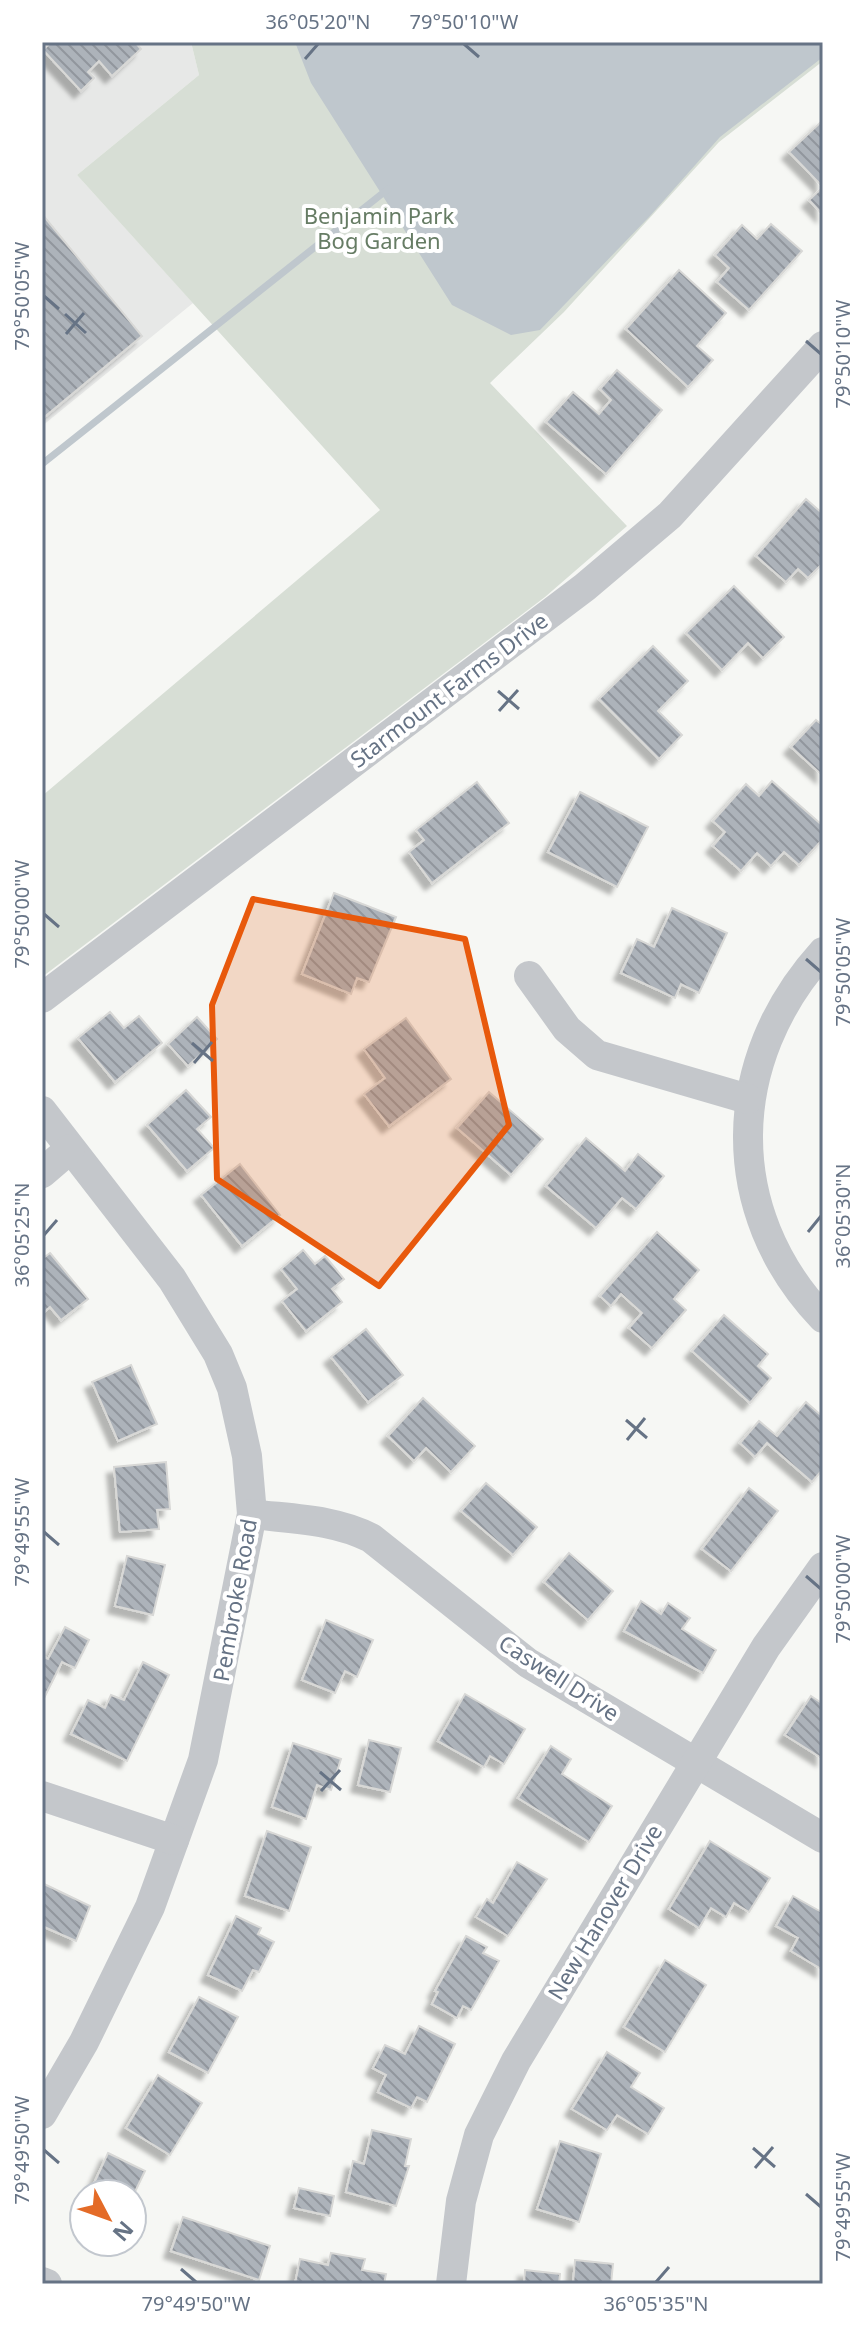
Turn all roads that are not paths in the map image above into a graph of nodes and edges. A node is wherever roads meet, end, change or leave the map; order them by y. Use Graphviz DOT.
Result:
graph roads {
  1 [pos="823,346"];
  2 [pos="823,952"];
  3 [pos="529,976"];
  4 [pos="42,998"];
  5 [pos="748,1099"];
  6 [pos="42,1111"];
  7 [pos="70,1149"];
  8 [pos="42,1173"];
  9 [pos="823,1318"];
  10 [pos="252,1514"];
  11 [pos="823,1567"];
  12 [pos="694,1762"];
  13 [pos="42,1796"];
  14 [pos="823,1838"];
  15 [pos="174,1840"];
  16 [pos="42,2114"];
  17 [pos="451,2284"];
  1 -- 4 [label="street, Starmount Farms Drive"];
  2 -- 5 [label="street"];
  3 -- 5 [label="street"];
  5 -- 9 [label="street"];
  6 -- 7 [label="street, Pembroke Road"];
  7 -- 8 [label="street"];
  7 -- 10 [label="street, Pembroke Road"];
  10 -- 12 [label="street, Caswell Drive"];
  10 -- 15 [label="street, Pembroke Road"];
  11 -- 12 [label="street, New Hanover Drive"];
  12 -- 14 [label="street, Caswell Drive"];
  12 -- 17 [label="street, New Hanover Drive"];
  13 -- 15 [label="street"];
  15 -- 16 [label="street, Pembroke Road"];
}
